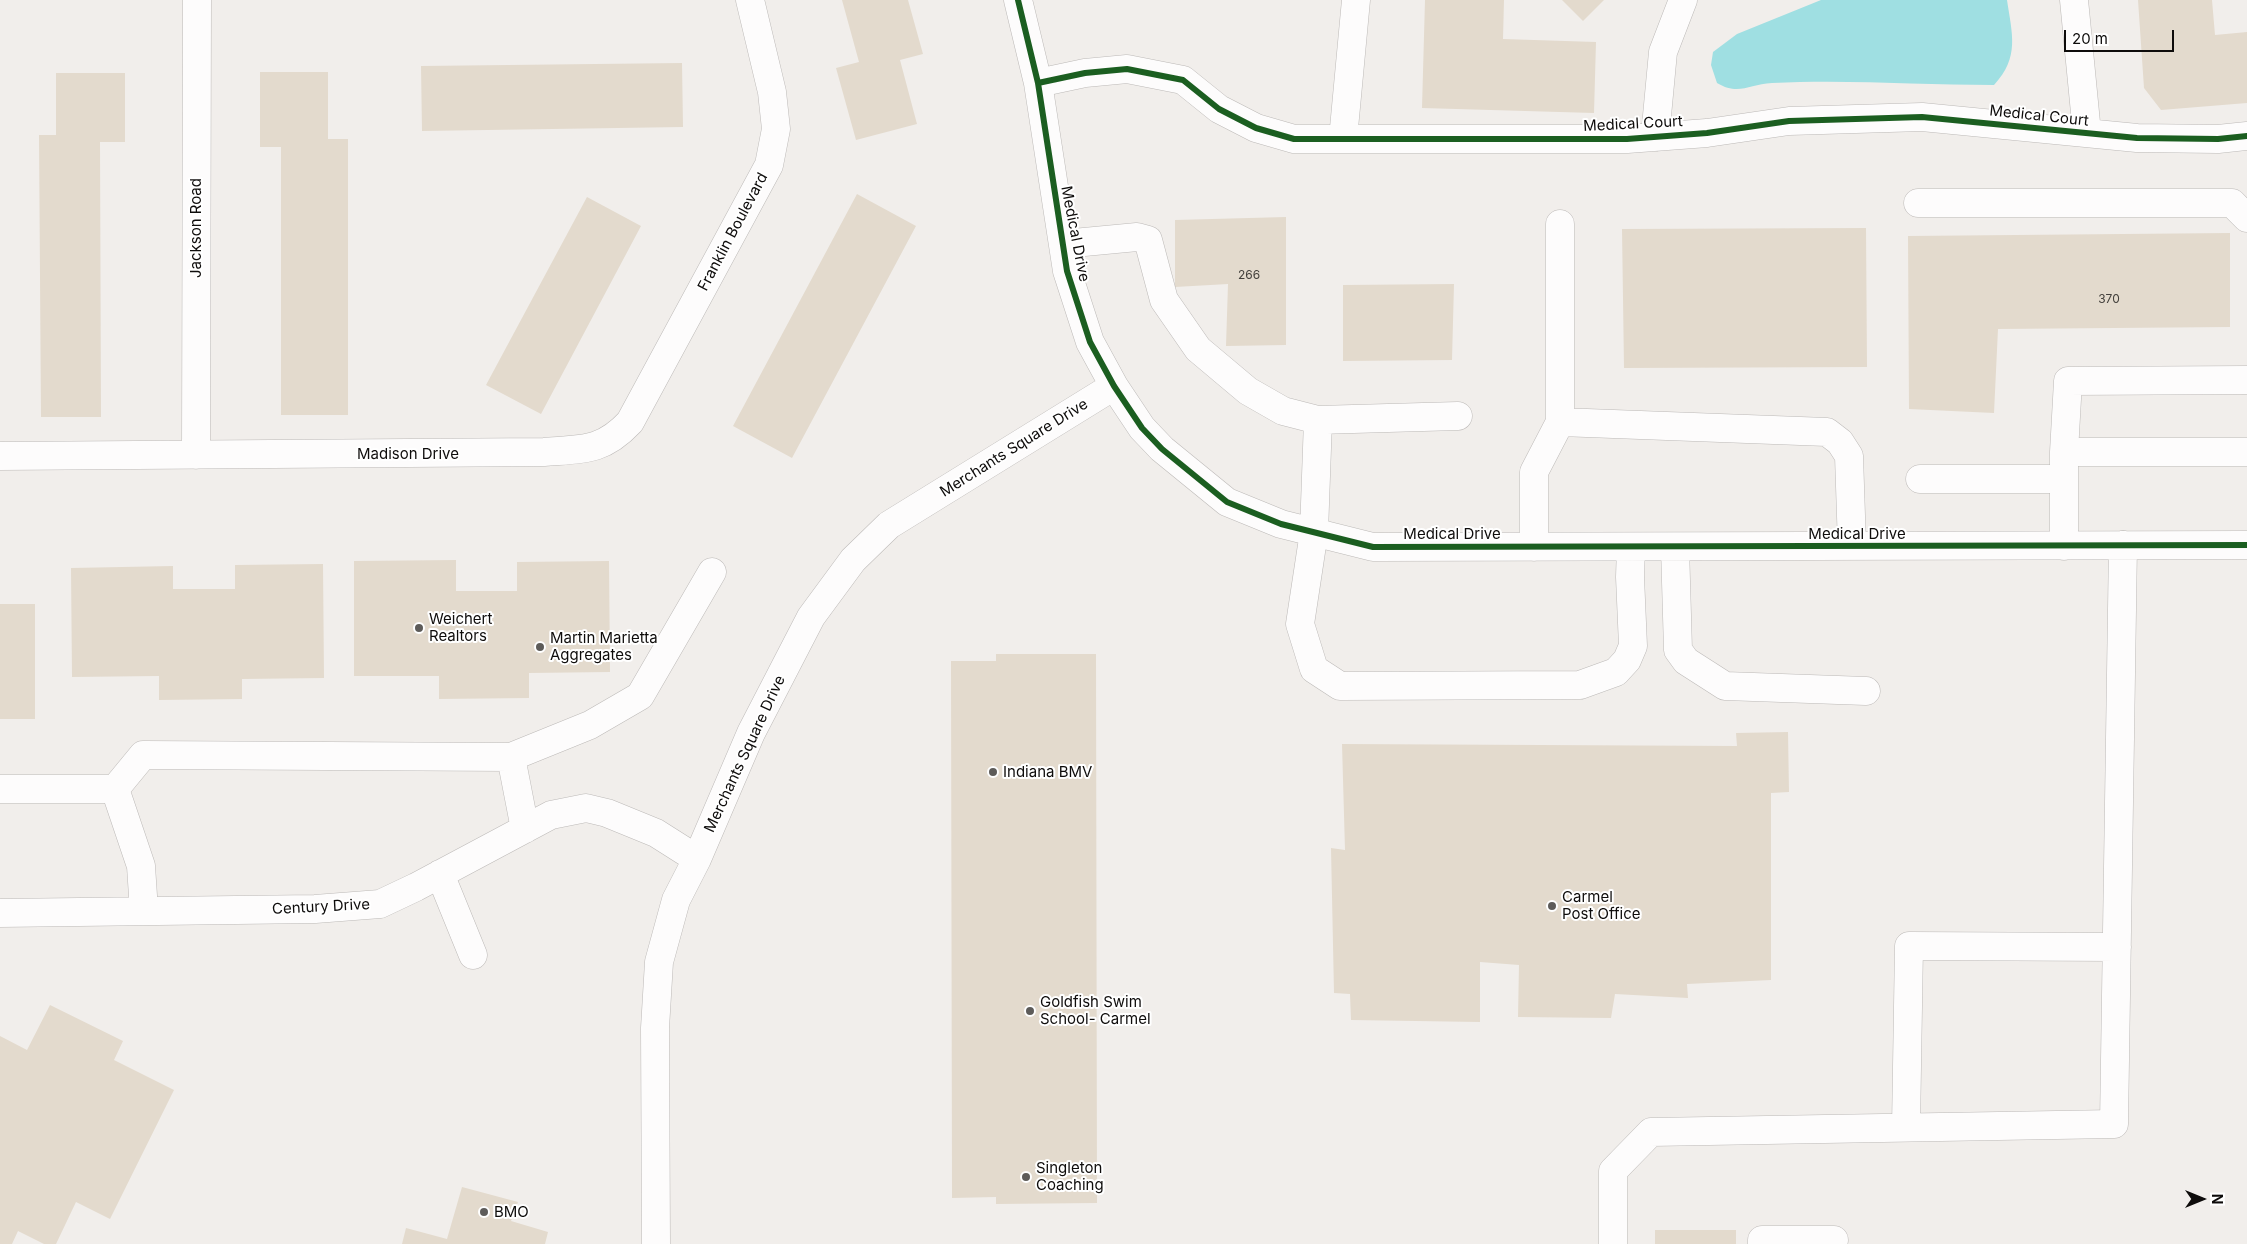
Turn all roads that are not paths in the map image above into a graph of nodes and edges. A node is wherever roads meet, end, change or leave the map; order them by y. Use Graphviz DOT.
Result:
graph roads {
  1 [pos="197,0"];
  2 [pos="750,0"];
  3 [pos="1018,0"];
  4 [pos="1356,0"];
  5 [pos="1683,0"];
  6 [pos="2074,0"];
  7 [pos="1038,83"];
  8 [pos="2087,133"];
  9 [pos="2247,136"];
  10 [pos="1655,137"];
  11 [pos="1343,140"];
  12 [pos="1918,203"];
  13 [pos="2247,218"];
  14 [pos="1560,224"];
  15 [pos="1062,244"];
  16 [pos="688,315"];
  17 [pos="2247,380"];
  18 [pos="1114,386"];
  19 [pos="1458,416"];
  20 [pos="1318,420"];
  21 [pos="1560,422"];
  22 [pos="2064,452"];
  23 [pos="2247,452"];
  24 [pos="196,455"];
  25 [pos="0,456"];
  26 [pos="1920,479"];
  27 [pos="2064,479"];
  28 [pos="1314,532"];
  29 [pos="2123,545"];
  30 [pos="2247,545"];
  31 [pos="1852,546"];
  32 [pos="2064,546"];
  33 [pos="1534,547"];
  34 [pos="1631,547"];
  35 [pos="1675,547"];
  36 [pos="712,572"];
  37 [pos="1866,690"];
  38 [pos="511,757"];
  39 [pos="0,789"];
  40 [pos="115,789"];
  41 [pos="525,829"];
  42 [pos="696,859"];
  43 [pos="440,874"];
  44 [pos="144,911"];
  45 [pos="0,913"];
  46 [pos="2117,947"];
  47 [pos="474,955"];
  48 [pos="1906,1127"];
  49 [pos="1834,1240"];
  50 [pos="656,1244"];
  51 [pos="1613,1244"];
  52 [pos="1762,1244"];
  1 -- 24 [label="street, Jackson Road"];
  2 -- 16 [label="street, Franklin Boulevard"];
  3 -- 7 [label="street, Medical Drive"];
  4 -- 11 [label="street"];
  5 -- 10 [label="street"];
  6 -- 8 [label="street"];
  7 -- 11 [label="street, Medical Court"];
  7 -- 15 [label="street, Medical Drive"];
  8 -- 9 [label="street, Medical Court"];
  8 -- 10 [label="street, Medical Court"];
  10 -- 11 [label="street, Medical Court"];
  12 -- 13 [label="street"];
  14 -- 21 [label="street"];
  15 -- 18 [label="street, Medical Drive"];
  15 -- 20 [label="street"];
  16 -- 24 [label="street, Madison Drive"];
  17 -- 22 [label="street"];
  18 -- 28 [label="street, Medical Drive"];
  18 -- 42 [label="street, Merchants Square Drive"];
  19 -- 20 [label="street"];
  20 -- 28 [label="street"];
  21 -- 31 [label="street"];
  21 -- 33 [label="street"];
  22 -- 23 [label="street"];
  22 -- 27 [label="street"];
  24 -- 25 [label="street, Madison Drive"];
  26 -- 27 [label="street"];
  27 -- 32 [label="street"];
  28 -- 33 [label="street, Medical Drive"];
  28 -- 34 [label="street"];
  29 -- 30 [label="street, Medical Drive"];
  29 -- 32 [label="street, Medical Drive"];
  29 -- 46 [label="street"];
  31 -- 32 [label="street, Medical Drive"];
  31 -- 35 [label="street, Medical Drive"];
  33 -- 34 [label="street, Medical Drive"];
  34 -- 35 [label="street, Medical Drive"];
  35 -- 37 [label="street"];
  36 -- 38 [label="street"];
  38 -- 40 [label="street"];
  38 -- 41 [label="street"];
  39 -- 40 [label="street"];
  40 -- 44 [label="street"];
  41 -- 42 [label="street, Century Drive"];
  41 -- 43 [label="street, Century Drive"];
  42 -- 50 [label="street, Merchants Square Drive"];
  43 -- 44 [label="street, Century Drive"];
  43 -- 47 [label="street"];
  44 -- 45 [label="street, Century Drive"];
  46 -- 48 [label="street"];
  46 -- 48 [label="street"];
  48 -- 51 [label="street"];
  49 -- 52 [label="street"];
}
